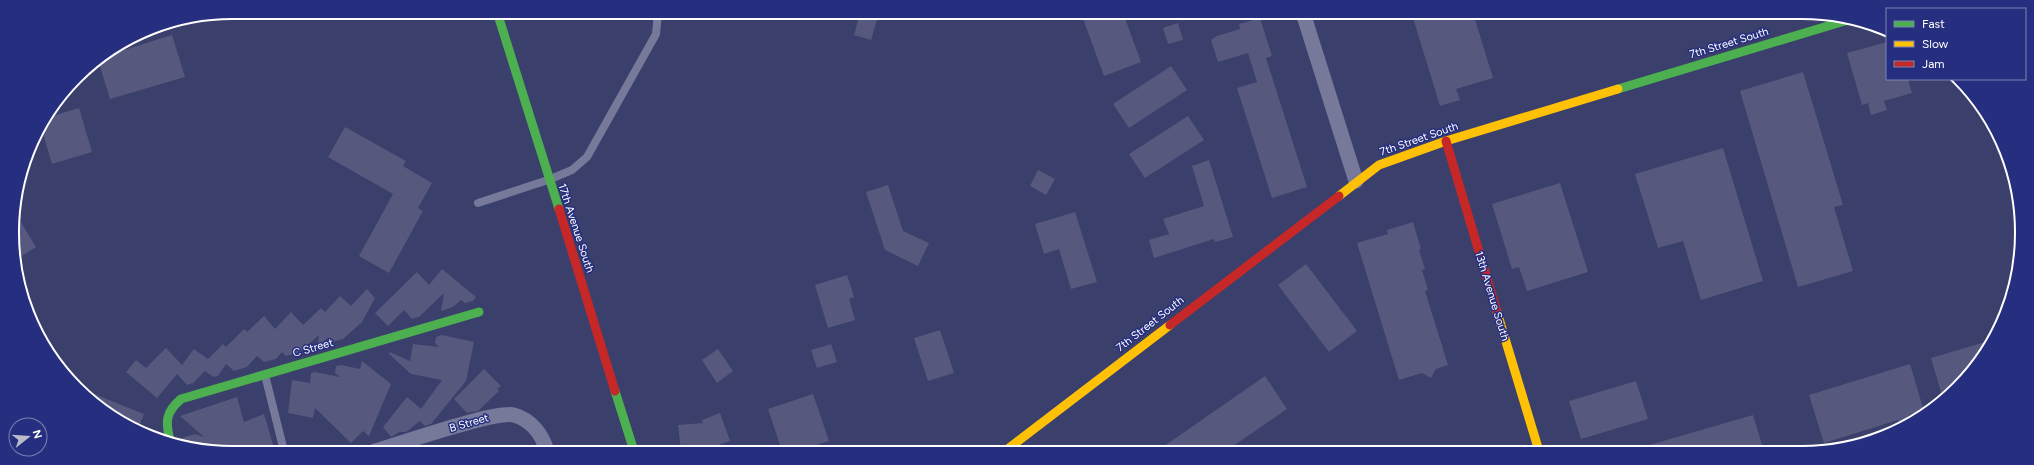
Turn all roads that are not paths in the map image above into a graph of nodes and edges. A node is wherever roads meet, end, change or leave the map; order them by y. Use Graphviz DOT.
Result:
graph roads {
  1 [pos="499,19"];
  2 [pos="657,19"];
  3 [pos="1305,19"];
  4 [pos="1840,23"];
  5 [pos="1446,141"];
  6 [pos="548,180"];
  7 [pos="1356,181"];
  8 [pos="478,203"];
  9 [pos="479,312"];
  10 [pos="265,374"];
  11 [pos="169,436"];
  12 [pos="283,446"];
  13 [pos="392,446"];
  14 [pos="545,446"];
  15 [pos="632,446"];
  16 [pos="1012,446"];
  17 [pos="1537,446"];
  1 -- 6 [label="street, 17th Avenue South"];
  2 -- 6 [label="lane"];
  3 -- 7 [label="street"];
  4 -- 5 [label="street, 7th Street South"];
  5 -- 7 [label="street, 7th Street South"];
  5 -- 17 [label="street, 13th Avenue South"];
  6 -- 8 [label="lane"];
  6 -- 15 [label="street, 17th Avenue South"];
  7 -- 16 [label="street, 7th Street South"];
  9 -- 10 [label="street, C Street"];
  10 -- 11 [label="street, C Street"];
  10 -- 12 [label="lane"];
  13 -- 14 [label="street, B Street"];
}
